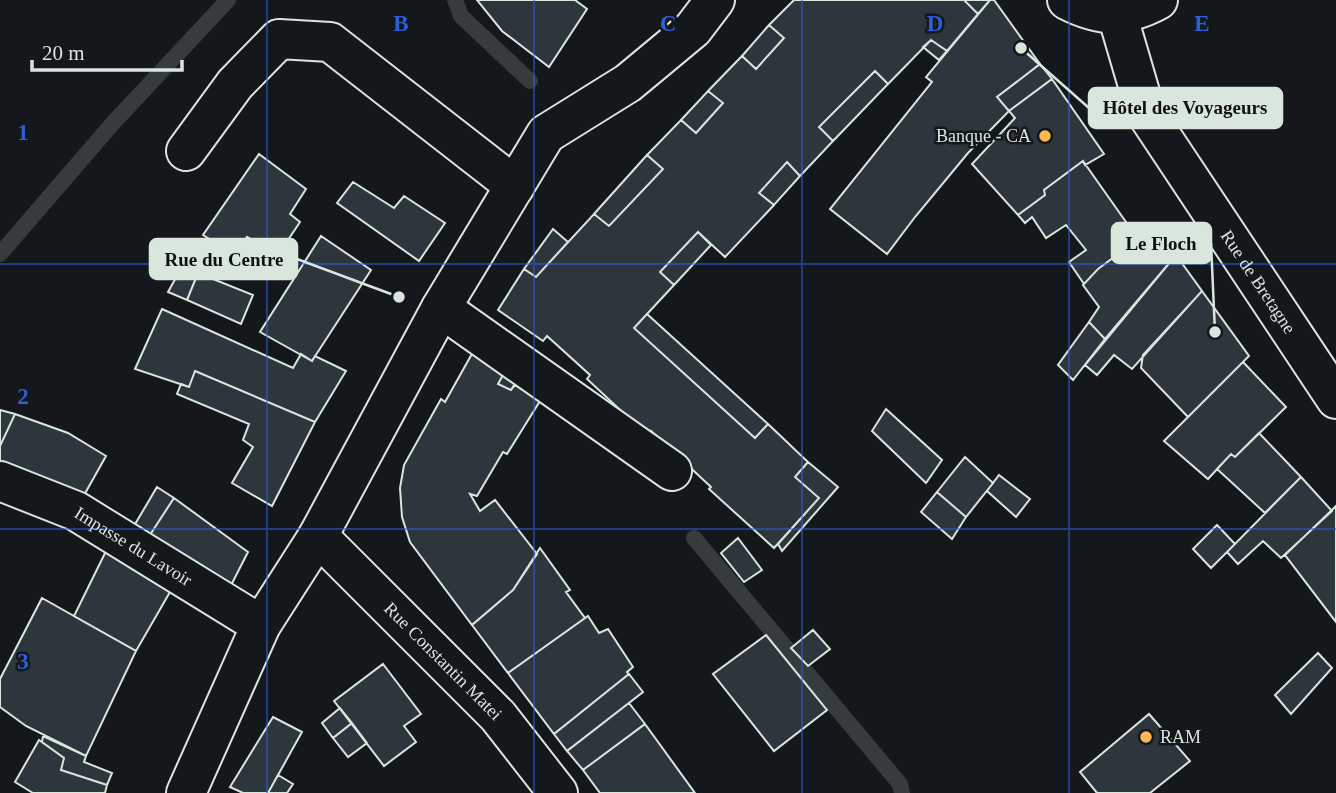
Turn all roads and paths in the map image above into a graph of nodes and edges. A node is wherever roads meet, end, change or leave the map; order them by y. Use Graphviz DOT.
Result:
graph roads {
  1 [pos="715,0"];
  2 [pos="1067,0"];
  3 [pos="1158,0"];
  4 [pos="1117,14"];
  5 [pos="186,151"];
  6 [pos="515,186"];
  7 [pos="440,307"];
  8 [pos="1336,399"];
  9 [pos="673,471"];
  10 [pos="0,481"];
  11 [pos="318,536"];
  12 [pos="261,625"];
  13 [pos="186,793"];
  14 [pos="558,793"];
  1 -- 6 [label="street"];
  2 -- 4 [label="street"];
  3 -- 4 [label="street"];
  4 -- 8 [label="street, Rue de Bretagne"];
  5 -- 6 [label="street"];
  6 -- 7 [label="street"];
  7 -- 9 [label="street"];
  7 -- 11 [label="street"];
  10 -- 12 [label="street, Impasse du Lavoir"];
  11 -- 12 [label="street"];
  11 -- 14 [label="street, Rue Constantin Matei"];
  12 -- 13 [label="street"];
}
